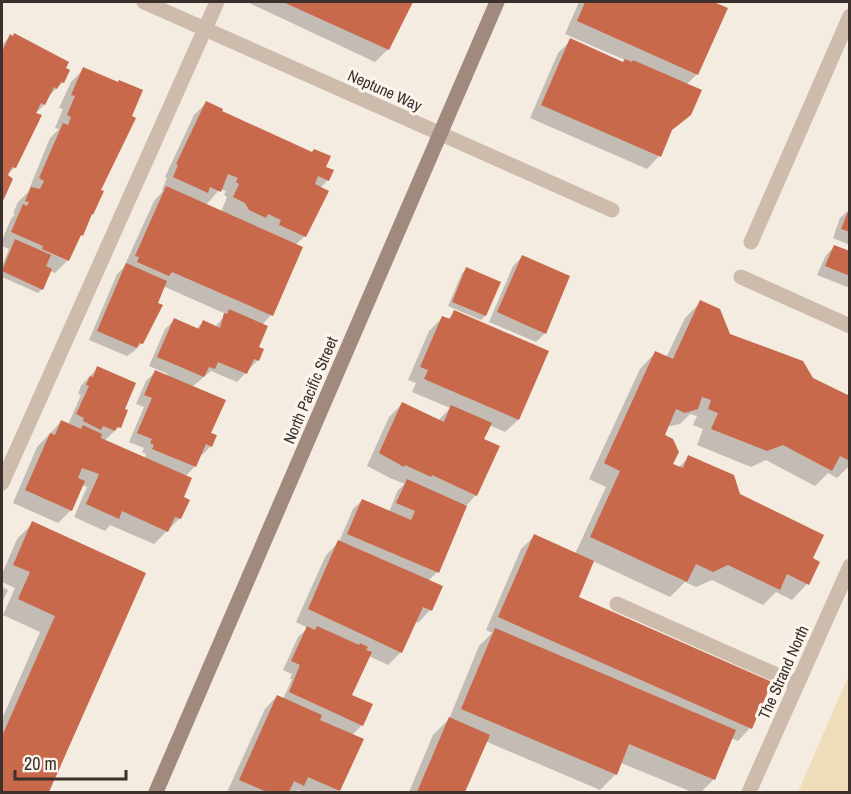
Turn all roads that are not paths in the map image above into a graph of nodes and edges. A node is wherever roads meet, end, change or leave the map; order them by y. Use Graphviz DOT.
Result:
graph roads {
  1 [pos="144,2"];
  2 [pos="217,2"];
  3 [pos="497,2"];
  4 [pos="849,16"];
  5 [pos="205,28"];
  6 [pos="440,134"];
  7 [pos="612,210"];
  8 [pos="751,243"];
  9 [pos="741,277"];
  10 [pos="849,326"];
  11 [pos="2,483"];
  12 [pos="849,566"];
  13 [pos="617,604"];
  14 [pos="797,684"];
  15 [pos="156,792"];
  16 [pos="749,792"];
  1 -- 5 [label="street, Neptune Way"];
  2 -- 5 [label="street"];
  3 -- 6 [label="main road, North Pacific Street"];
  4 -- 8 [label="street"];
  5 -- 6 [label="street, Neptune Way"];
  5 -- 11 [label="street"];
  6 -- 7 [label="street, Neptune Way"];
  6 -- 15 [label="main road, North Pacific Street"];
  9 -- 10 [label="street"];
  12 -- 14 [label="street, The Strand North"];
  13 -- 14 [label="street"];
  14 -- 16 [label="street, The Strand North"];
}
